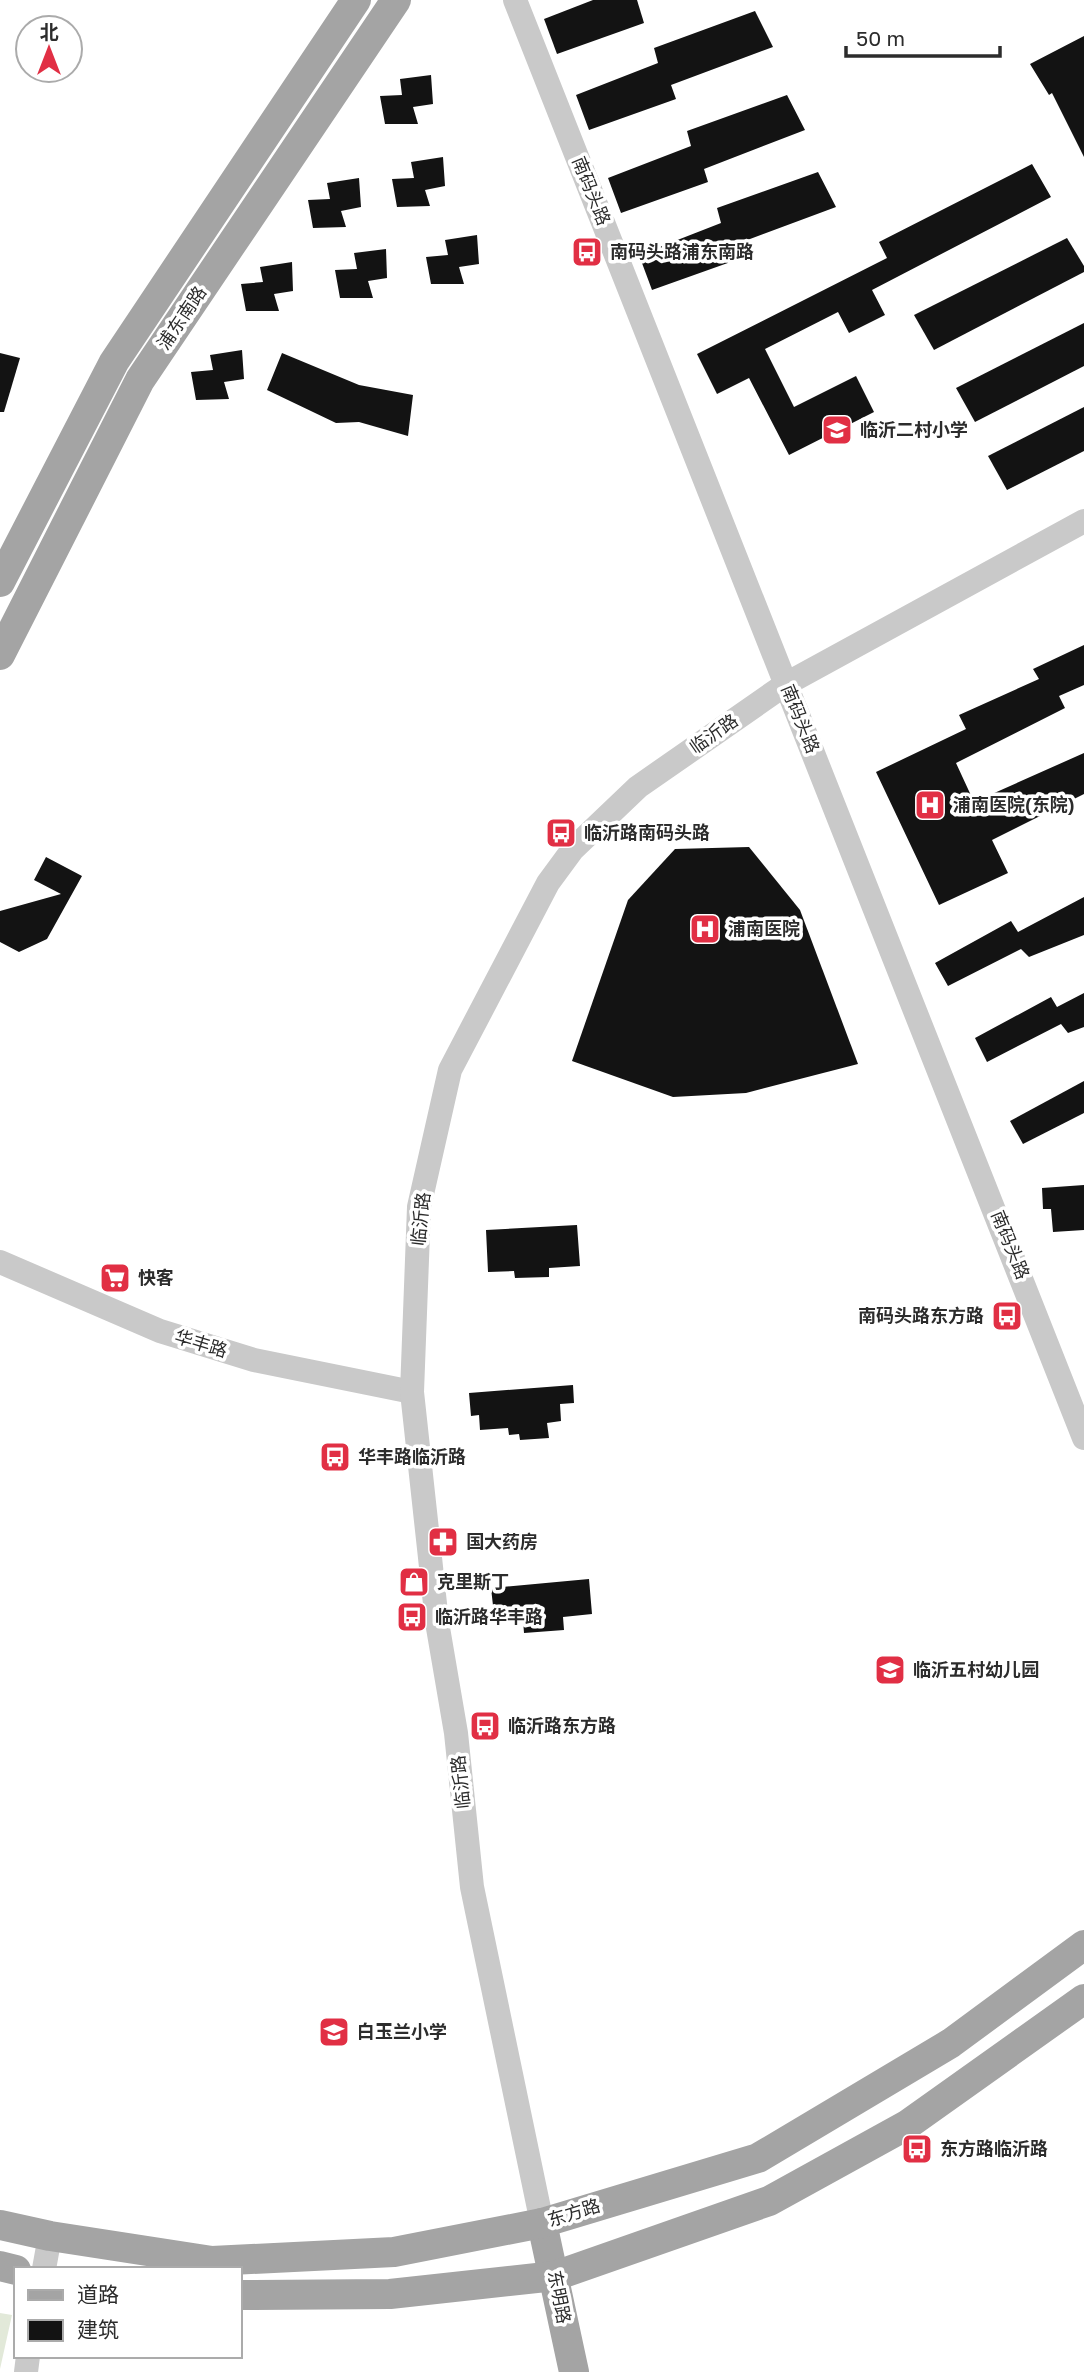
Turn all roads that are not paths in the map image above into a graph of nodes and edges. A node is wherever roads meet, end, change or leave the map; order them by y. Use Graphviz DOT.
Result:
graph roads {
  1 [pos="356,0"];
  2 [pos="397,0"];
  3 [pos="515,0"];
  4 [pos="1084,521"];
  5 [pos="0,582"];
  6 [pos="0,655"];
  7 [pos="786,684"];
  8 [pos="0,1262"];
  9 [pos="412,1392"];
  10 [pos="1084,1438"];
  11 [pos="1084,1945"];
  12 [pos="1084,1999"];
  13 [pos="542,2222"];
  14 [pos="0,2225"];
  15 [pos="50,2235"];
  16 [pos="44,2267"];
  17 [pos="555,2276"];
  18 [pos="242,2295"];
  19 [pos="573,2372"];
  1 -- 5 [label="main road, 浦东南路"];
  2 -- 6 [label="main road, 浦东南路"];
  3 -- 7 [label="street, 南码头路"];
  4 -- 7 [label="street, 临沂路"];
  7 -- 9 [label="street, 临沂路"];
  7 -- 10 [label="street, 南码头路"];
  8 -- 9 [label="street, 华丰路"];
  9 -- 13 [label="street, 临沂路"];
  11 -- 13 [label="main road, 东方路"];
  12 -- 17 [label="main road"];
  13 -- 15 [label="main road, 东方路"];
  13 -- 17 [label="main road, 东明路"];
  14 -- 15 [label="main road, 东方路"];
  15 -- 16 [label="street"];
  17 -- 18 [label="main road"];
  17 -- 19 [label="main road, 东明路"];
}
